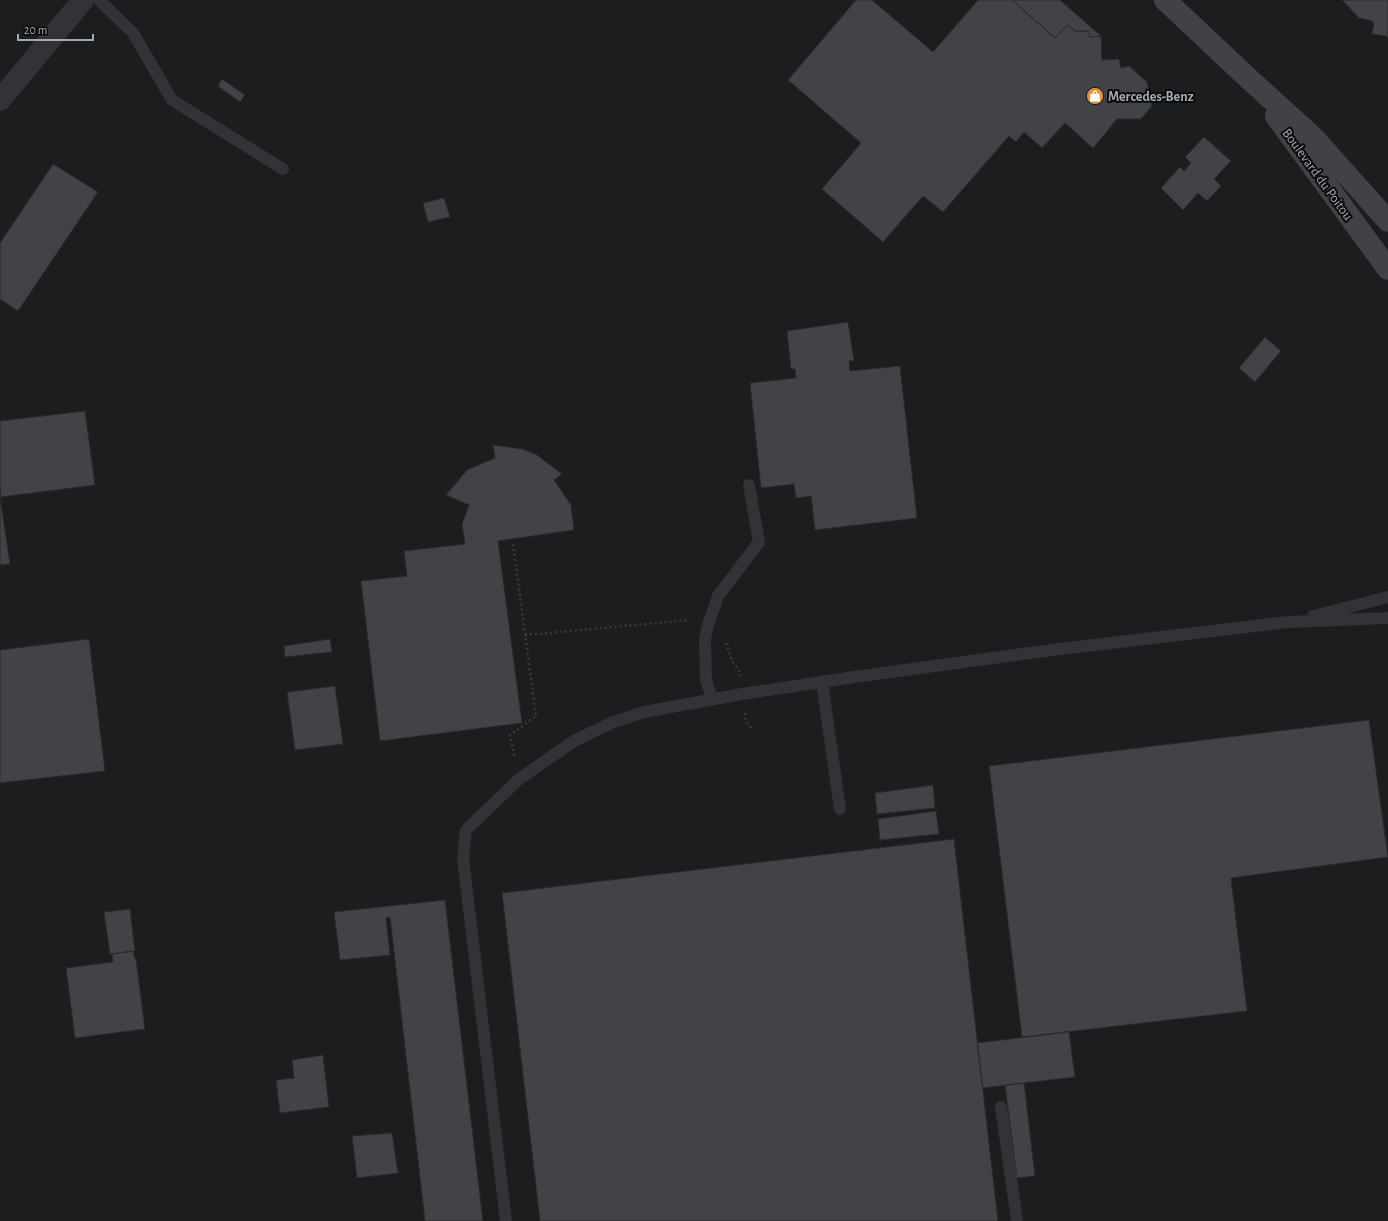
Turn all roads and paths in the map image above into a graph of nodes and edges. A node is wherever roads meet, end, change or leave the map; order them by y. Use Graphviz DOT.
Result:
graph roads {
  1 [pos="83,0"];
  2 [pos="99,0"];
  3 [pos="1165,0"];
  4 [pos="1248,78"];
  5 [pos="0,100"];
  6 [pos="283,169"];
  7 [pos="1388,221"];
  8 [pos="1388,269"];
  9 [pos="749,485"];
  10 [pos="513,544"];
  11 [pos="1388,597"];
  12 [pos="710,618"];
  13 [pos="1388,618"];
  14 [pos="1288,622"];
  15 [pos="525,635"];
  16 [pos="822,682"];
  17 [pos="742,694"];
  18 [pos="712,699"];
  19 [pos="753,730"];
  20 [pos="519,779"];
  21 [pos="840,809"];
  22 [pos="1001,1107"];
  23 [pos="506,1221"];
  24 [pos="1017,1221"];
  1 -- 5 [label="street"];
  2 -- 6 [label="lane"];
  3 -- 4 [label="main road, Boulevard du Poitou"];
  4 -- 7 [label="main road, Boulevard du Poitou"];
  4 -- 8 [label="main road, Boulevard du Poitou"];
  9 -- 12 [label="lane"];
  10 -- 15 [label="path"];
  11 -- 14 [label="lane"];
  12 -- 15 [label="path"];
  12 -- 17 [label="path"];
  12 -- 18 [label="lane"];
  13 -- 14 [label="lane"];
  14 -- 16 [label="lane"];
  15 -- 20 [label="path"];
  16 -- 17 [label="lane"];
  16 -- 21 [label="lane"];
  17 -- 18 [label="lane"];
  17 -- 19 [label="path"];
  18 -- 20 [label="lane"];
  20 -- 23 [label="lane"];
  22 -- 24 [label="lane"];
}
